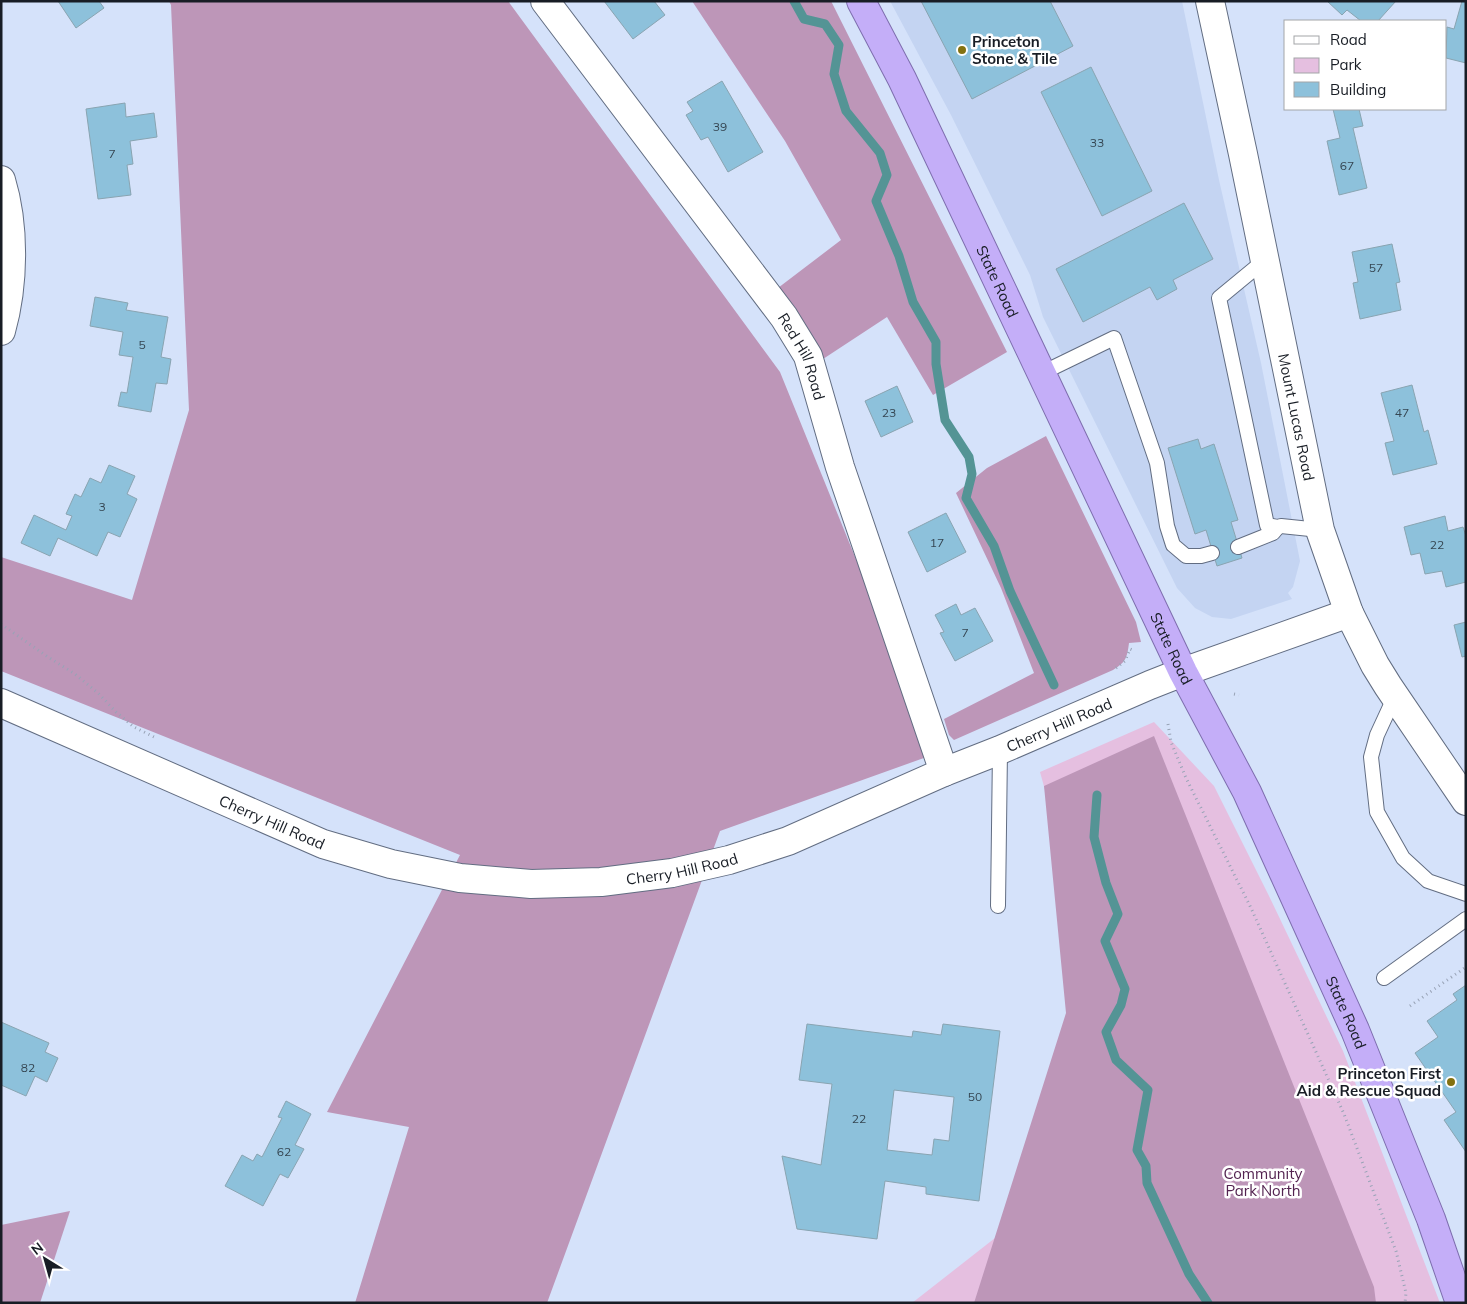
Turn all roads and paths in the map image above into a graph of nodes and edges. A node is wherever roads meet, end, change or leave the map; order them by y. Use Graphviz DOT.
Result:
graph roads {
  1 [pos="545,1"];
  2 [pos="861,1"];
  3 [pos="1210,1"];
  4 [pos="1,180"];
  5 [pos="1265,260"];
  6 [pos="1,330"];
  7 [pos="1042,374"];
  8 [pos="1278,527"];
  9 [pos="1320,530"];
  10 [pos="1238,546"];
  11 [pos="1212,553"];
  12 [pos="1350,613"];
  13 [pos="1,624"];
  14 [pos="1183,672"];
  15 [pos="1234,694"];
  16 [pos="1239,695"];
  17 [pos="1395,696"];
  18 [pos="1,703"];
  19 [pos="1168,724"];
  20 [pos="160,740"];
  21 [pos="1000,750"];
  22 [pos="944,772"];
  23 [pos="1466,800"];
  24 [pos="1466,894"];
  25 [pos="998,906"];
  26 [pos="1466,919"];
  27 [pos="1466,967"];
  28 [pos="1384,978"];
  29 [pos="1410,1006"];
  30 [pos="1405,1303"];
  31 [pos="1460,1303"];
  1 -- 22 [label="street, Red Hill Road"];
  2 -- 7 [label="highway, State Road"];
  3 -- 5 [label="street, Mount Lucas Road"];
  4 -- 6 [label="street"];
  5 -- 8 [label="lane"];
  5 -- 9 [label="street, Mount Lucas Road"];
  7 -- 11 [label="lane"];
  7 -- 14 [label="highway, State Road"];
  8 -- 9 [label="lane"];
  8 -- 10 [label="lane"];
  9 -- 12 [label="street, Mount Lucas Road"];
  12 -- 14 [label="street, Cherry Hill Road"];
  12 -- 17 [label="street, Mount Lucas Road"];
  13 -- 20 [label="path"];
  14 -- 21 [label="street, Cherry Hill Road"];
  14 -- 31 [label="highway, State Road"];
  15 -- 16 [label="path"];
  17 -- 23 [label="street, Mount Lucas Road"];
  17 -- 24 [label="lane"];
  18 -- 22 [label="street, Cherry Hill Road"];
  19 -- 30 [label="path"];
  21 -- 22 [label="street, Cherry Hill Road"];
  21 -- 25 [label="lane"];
  26 -- 28 [label="lane"];
  27 -- 29 [label="path"];
}
